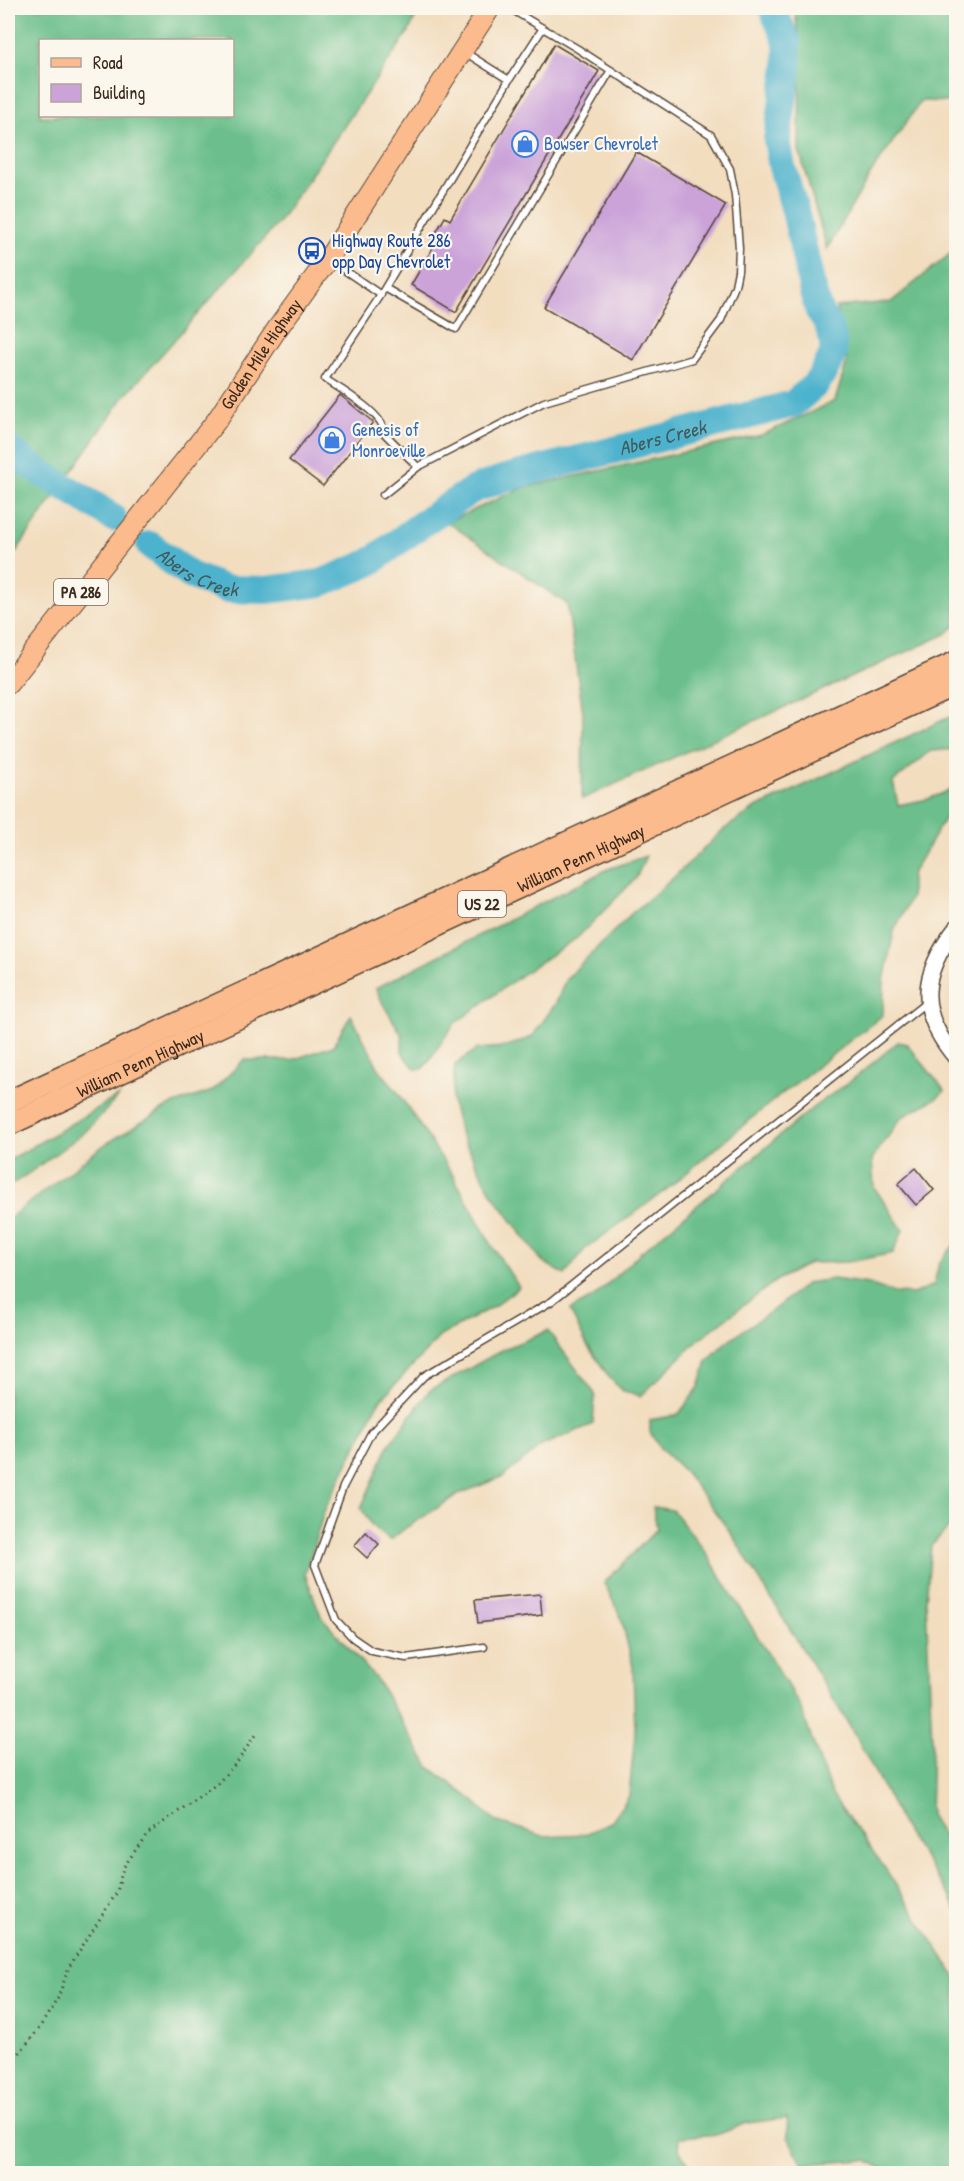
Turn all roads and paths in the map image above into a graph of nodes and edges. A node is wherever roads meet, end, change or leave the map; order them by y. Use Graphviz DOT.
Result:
graph roads {
  1 [pos="490,8"];
  2 [pos="508,8"];
  3 [pos="543,28"];
  4 [pos="463,51"];
  5 [pos="611,70"];
  6 [pos="509,80"];
  7 [pos="328,259"];
  8 [pos="385,288"];
  9 [pos="381,295"];
  10 [pos="418,467"];
  11 [pos="383,495"];
  12 [pos="957,662"];
  13 [pos="8,684"];
  14 [pos="957,684"];
  15 [pos="957,928"];
  16 [pos="928,1001"];
  17 [pos="957,1058"];
  18 [pos="8,1102"];
  19 [pos="8,1125"];
  20 [pos="484,1647"];
  21 [pos="256,1732"];
  22 [pos="8,2067"];
  1 -- 4 [label="main road, Golden Mile Highway / PA 286"];
  2 -- 3 [label="lane"];
  3 -- 5 [label="lane"];
  3 -- 6 [label="lane"];
  4 -- 6 [label="lane"];
  4 -- 7 [label="main road, Golden Mile Highway / PA 286"];
  5 -- 8 [label="lane"];
  5 -- 10 [label="lane"];
  6 -- 8 [label="lane"];
  7 -- 9 [label="lane"];
  7 -- 13 [label="main road, Golden Mile Highway / PA 286"];
  8 -- 9 [label="lane"];
  9 -- 10 [label="lane"];
  10 -- 11 [label="lane"];
  12 -- 18 [label="highway, William Penn Highway / US 22"];
  14 -- 19 [label="highway, William Penn Highway / US 22"];
  15 -- 16 [label="street"];
  16 -- 17 [label="street"];
  16 -- 20 [label="lane"];
  21 -- 22 [label="path"];
}
